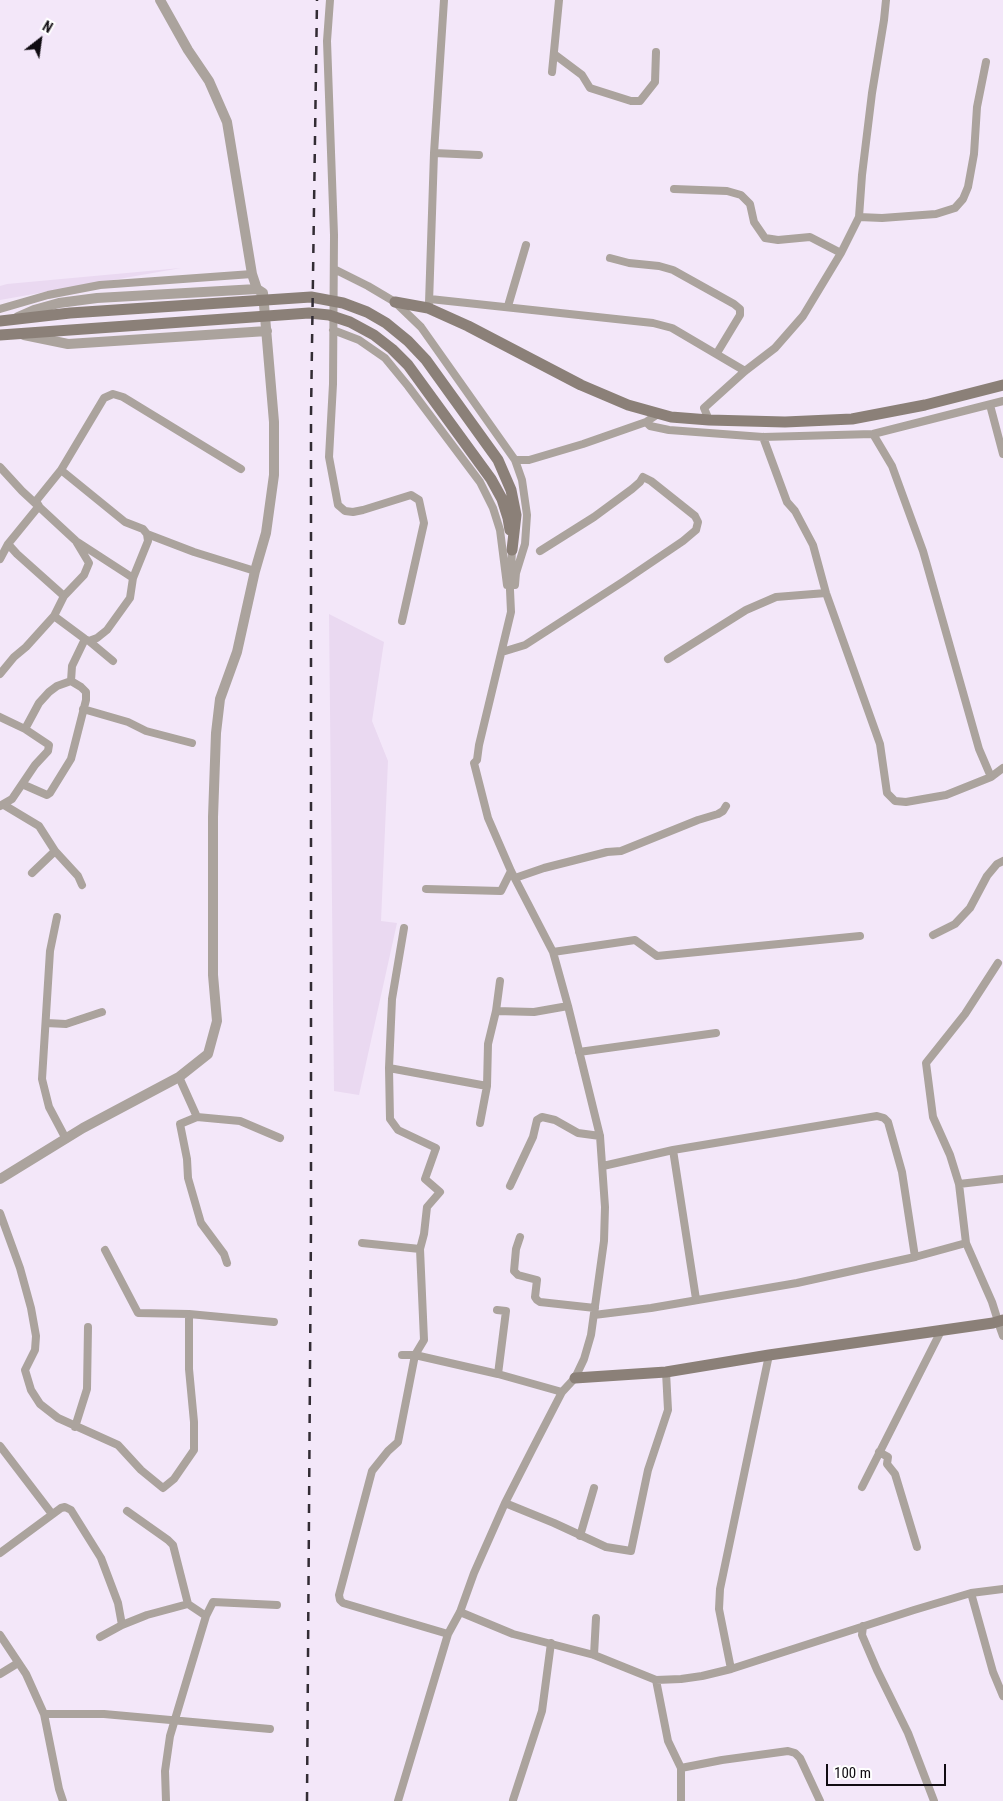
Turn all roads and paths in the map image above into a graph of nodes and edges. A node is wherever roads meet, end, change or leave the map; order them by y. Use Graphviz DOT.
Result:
graph roads {
  1 [pos="160,0"];
  2 [pos="330,0"];
  3 [pos="444,0"];
  4 [pos="560,0"];
  5 [pos="886,0"];
  6 [pos="656,52"];
  7 [pos="554,54"];
  8 [pos="986,62"];
  9 [pos="552,72"];
  10 [pos="434,153"];
  11 [pos="478,154"];
  12 [pos="674,189"];
  13 [pos="859,217"];
  14 [pos="526,245"];
  15 [pos="841,253"];
  16 [pos="610,258"];
  17 [pos="334,269"];
  18 [pos="252,274"];
  19 [pos="257,289"];
  20 [pos="395,302"];
  21 [pos="429,303"];
  22 [pos="508,306"];
  23 [pos="0,309"];
  24 [pos="14,319"];
  25 [pos="0,321"];
  26 [pos="333,330"];
  27 [pos="267,331"];
  28 [pos="16,333"];
  29 [pos="0,335"];
  30 [pos="717,353"];
  31 [pos="746,371"];
  32 [pos="1003,385"];
  33 [pos="1003,401"];
  34 [pos="990,405"];
  35 [pos="658,414"];
  36 [pos="709,420"];
  37 [pos="646,422"];
  38 [pos="873,434"];
  39 [pos="764,437"];
  40 [pos="1003,454"];
  41 [pos="515,460"];
  42 [pos="0,467"];
  43 [pos="241,469"];
  44 [pos="61,470"];
  45 [pos="39,506"];
  46 [pos="147,534"];
  47 [pos="76,541"];
  48 [pos="8,544"];
  49 [pos="512,550"];
  50 [pos="540,551"];
  51 [pos="0,559"];
  52 [pos="255,571"];
  53 [pos="133,578"];
  54 [pos="826,594"];
  55 [pos="64,596"];
  56 [pos="511,612"];
  57 [pos="54,616"];
  58 [pos="402,621"];
  59 [pos="87,640"];
  60 [pos="502,652"];
  61 [pos="668,660"];
  62 [pos="113,662"];
  63 [pos="0,674"];
  64 [pos="70,681"];
  65 [pos="83,708"];
  66 [pos="0,716"];
  67 [pos="25,729"];
  68 [pos="192,743"];
  69 [pos="1003,768"];
  70 [pos="991,777"];
  71 [pos="22,784"];
  72 [pos="2,805"];
  73 [pos="726,806"];
  74 [pos="55,851"];
  75 [pos="1003,861"];
  76 [pos="32,873"];
  77 [pos="513,874"];
  78 [pos="82,885"];
  79 [pos="426,889"];
  80 [pos="57,918"];
  81 [pos="404,928"];
  82 [pos="933,935"];
  83 [pos="860,936"];
  84 [pos="553,952"];
  85 [pos="998,962"];
  86 [pos="500,981"];
  87 [pos="568,1006"];
  88 [pos="496,1011"];
  89 [pos="102,1012"];
  90 [pos="46,1023"];
  91 [pos="716,1033"];
  92 [pos="579,1052"];
  93 [pos="389,1068"];
  94 [pos="179,1077"];
  95 [pos="487,1086"];
  96 [pos="197,1117"];
  97 [pos="480,1123"];
  98 [pos="600,1136"];
  99 [pos="280,1138"];
  100 [pos="66,1139"];
  101 [pos="672,1150"];
  102 [pos="603,1166"];
  103 [pos="0,1179"];
  104 [pos="1003,1179"];
  105 [pos="959,1184"];
  106 [pos="510,1186"];
  107 [pos="0,1213"];
  108 [pos="520,1237"];
  109 [pos="362,1243"];
  110 [pos="966,1243"];
  111 [pos="420,1249"];
  112 [pos="105,1250"];
  113 [pos="915,1257"];
  114 [pos="227,1262"];
  115 [pos="696,1299"];
  116 [pos="497,1310"];
  117 [pos="595,1312"];
  118 [pos="189,1314"];
  119 [pos="1000,1321"];
  120 [pos="274,1322"];
  121 [pos="88,1327"];
  122 [pos="941,1331"];
  123 [pos="1003,1336"];
  124 [pos="402,1355"];
  125 [pos="416,1355"];
  126 [pos="769,1355"];
  127 [pos="666,1372"];
  128 [pos="498,1374"];
  129 [pos="575,1378"];
  130 [pos="562,1392"];
  131 [pos="76,1426"];
  132 [pos="0,1446"];
  133 [pos="879,1452"];
  134 [pos="862,1487"];
  135 [pos="594,1488"];
  136 [pos="505,1503"];
  137 [pos="127,1511"];
  138 [pos="52,1514"];
  139 [pos="580,1536"];
  140 [pos="917,1548"];
  141 [pos="0,1554"];
  142 [pos="1003,1589"];
  143 [pos="971,1593"];
  144 [pos="188,1604"];
  145 [pos="277,1605"];
  146 [pos="460,1612"];
  147 [pos="206,1616"];
  148 [pos="596,1618"];
  149 [pos="122,1625"];
  150 [pos="863,1626"];
  151 [pos="448,1634"];
  152 [pos="0,1636"];
  153 [pos="100,1638"];
  154 [pos="551,1643"];
  155 [pos="594,1655"];
  156 [pos="18,1663"];
  157 [pos="731,1669"];
  158 [pos="0,1674"];
  159 [pos="656,1680"];
  160 [pos="1003,1696"];
  161 [pos="44,1714"];
  162 [pos="174,1721"];
  163 [pos="270,1729"];
  164 [pos="681,1768"];
  165 [pos="513,1800"];
  166 [pos="63,1801"];
  167 [pos="166,1801"];
  168 [pos="398,1801"];
  169 [pos="680,1801"];
  170 [pos="820,1801"];
  171 [pos="934,1801"];
  1 -- 18 [label="street"];
  2 -- 17 [label="street"];
  3 -- 10 [label="street"];
  4 -- 7 [label="street"];
  5 -- 13 [label="street"];
  6 -- 7 [label="street"];
  7 -- 9 [label="street"];
  8 -- 13 [label="street"];
  10 -- 11 [label="street"];
  10 -- 21 [label="street"];
  12 -- 15 [label="street"];
  13 -- 15 [label="street"];
  14 -- 22 [label="street"];
  15 -- 31 [label="street"];
  16 -- 30 [label="street"];
  17 -- 20 [label="street"];
  17 -- 26 [label="street"];
  18 -- 19 [label="street"];
  18 -- 23 [label="street"];
  19 -- 24 [label="street"];
  19 -- 27 [label="street"];
  20 -- 21 [label="main road"];
  20 -- 41 [label="street"];
  21 -- 22 [label="street"];
  21 -- 35 [label="main road"];
  22 -- 30 [label="street"];
  24 -- 25 [label="main road"];
  24 -- 49 [label="main road"];
  26 -- 56 [label="street"];
  26 -- 58 [label="street"];
  27 -- 28 [label="street"];
  27 -- 52 [label="street"];
  28 -- 29 [label="main road"];
  28 -- 49 [label="main road"];
  30 -- 31 [label="street"];
  31 -- 36 [label="street"];
  32 -- 36 [label="main road"];
  33 -- 34 [label="street"];
  34 -- 38 [label="street"];
  34 -- 40 [label="street"];
  35 -- 36 [label="main road"];
  35 -- 37 [label="street"];
  37 -- 39 [label="street"];
  37 -- 41 [label="street"];
  38 -- 39 [label="street"];
  38 -- 70 [label="street"];
  39 -- 54 [label="street"];
  41 -- 56 [label="street"];
  42 -- 45 [label="street"];
  43 -- 44 [label="street"];
  44 -- 45 [label="street"];
  44 -- 46 [label="street"];
  45 -- 47 [label="street"];
  45 -- 48 [label="street"];
  46 -- 52 [label="street"];
  46 -- 53 [label="street"];
  47 -- 53 [label="street"];
  47 -- 55 [label="street"];
  48 -- 51 [label="street"];
  48 -- 55 [label="street"];
  49 -- 56 [label="street"];
  50 -- 60 [label="street"];
  52 -- 94 [label="street"];
  53 -- 59 [label="street"];
  54 -- 61 [label="street"];
  54 -- 70 [label="street"];
  55 -- 57 [label="street"];
  56 -- 60 [label="street"];
  57 -- 59 [label="street"];
  57 -- 63 [label="street"];
  59 -- 62 [label="street"];
  59 -- 64 [label="street"];
  60 -- 77 [label="street"];
  64 -- 65 [label="street"];
  64 -- 67 [label="street"];
  65 -- 68 [label="street"];
  65 -- 71 [label="street"];
  66 -- 67 [label="street"];
  67 -- 71 [label="street"];
  69 -- 70 [label="street"];
  71 -- 72 [label="street"];
  72 -- 74 [label="street"];
  73 -- 77 [label="street"];
  74 -- 76 [label="street"];
  74 -- 78 [label="street"];
  75 -- 82 [label="street"];
  77 -- 79 [label="street"];
  77 -- 84 [label="street"];
  80 -- 90 [label="street"];
  81 -- 93 [label="street"];
  83 -- 84 [label="street"];
  84 -- 87 [label="street"];
  85 -- 105 [label="street"];
  86 -- 88 [label="street"];
  87 -- 88 [label="street"];
  87 -- 92 [label="street"];
  88 -- 95 [label="street"];
  89 -- 90 [label="street"];
  90 -- 100 [label="street"];
  91 -- 92 [label="street"];
  92 -- 98 [label="street"];
  93 -- 95 [label="street"];
  93 -- 111 [label="street"];
  94 -- 96 [label="street"];
  94 -- 100 [label="street"];
  95 -- 97 [label="street"];
  96 -- 99 [label="street"];
  96 -- 114 [label="street"];
  98 -- 102 [label="street"];
  98 -- 106 [label="street"];
  100 -- 103 [label="street"];
  101 -- 102 [label="street"];
  101 -- 113 [label="street"];
  101 -- 115 [label="street"];
  102 -- 117 [label="street"];
  104 -- 105 [label="street"];
  105 -- 110 [label="street"];
  107 -- 131 [label="street"];
  108 -- 117 [label="street"];
  109 -- 111 [label="street"];
  110 -- 113 [label="street"];
  110 -- 119 [label="street"];
  111 -- 125 [label="street"];
  112 -- 118 [label="street"];
  113 -- 115 [label="street"];
  115 -- 117 [label="street"];
  116 -- 128 [label="street"];
  117 -- 129 [label="street"];
  118 -- 120 [label="street"];
  118 -- 131 [label="street"];
  119 -- 122 [label="main road"];
  119 -- 123 [label="street"];
  121 -- 131 [label="street"];
  122 -- 126 [label="main road"];
  122 -- 133 [label="street"];
  124 -- 125 [label="street"];
  125 -- 128 [label="street"];
  125 -- 151 [label="street"];
  126 -- 127 [label="main road"];
  126 -- 157 [label="street"];
  127 -- 129 [label="main road"];
  127 -- 139 [label="street"];
  128 -- 130 [label="street"];
  129 -- 130 [label="street"];
  130 -- 136 [label="street"];
  132 -- 138 [label="street"];
  133 -- 134 [label="street"];
  133 -- 140 [label="street"];
  135 -- 139 [label="street"];
  136 -- 139 [label="street"];
  136 -- 146 [label="street"];
  137 -- 144 [label="street"];
  138 -- 141 [label="street"];
  138 -- 149 [label="street"];
  142 -- 143 [label="street"];
  143 -- 150 [label="street"];
  143 -- 160 [label="street"];
  144 -- 147 [label="street"];
  144 -- 149 [label="street"];
  145 -- 147 [label="street"];
  146 -- 151 [label="street"];
  146 -- 154 [label="street"];
  147 -- 162 [label="street"];
  148 -- 155 [label="street"];
  149 -- 153 [label="street"];
  150 -- 157 [label="street"];
  150 -- 171 [label="street"];
  151 -- 168 [label="street"];
  152 -- 156 [label="street"];
  154 -- 155 [label="street"];
  154 -- 165 [label="street"];
  155 -- 159 [label="street"];
  156 -- 158 [label="street"];
  156 -- 161 [label="street"];
  157 -- 159 [label="street"];
  159 -- 164 [label="street"];
  161 -- 162 [label="street"];
  161 -- 166 [label="street"];
  162 -- 163 [label="street"];
  162 -- 167 [label="street"];
  164 -- 169 [label="street"];
  164 -- 170 [label="street"];
}
